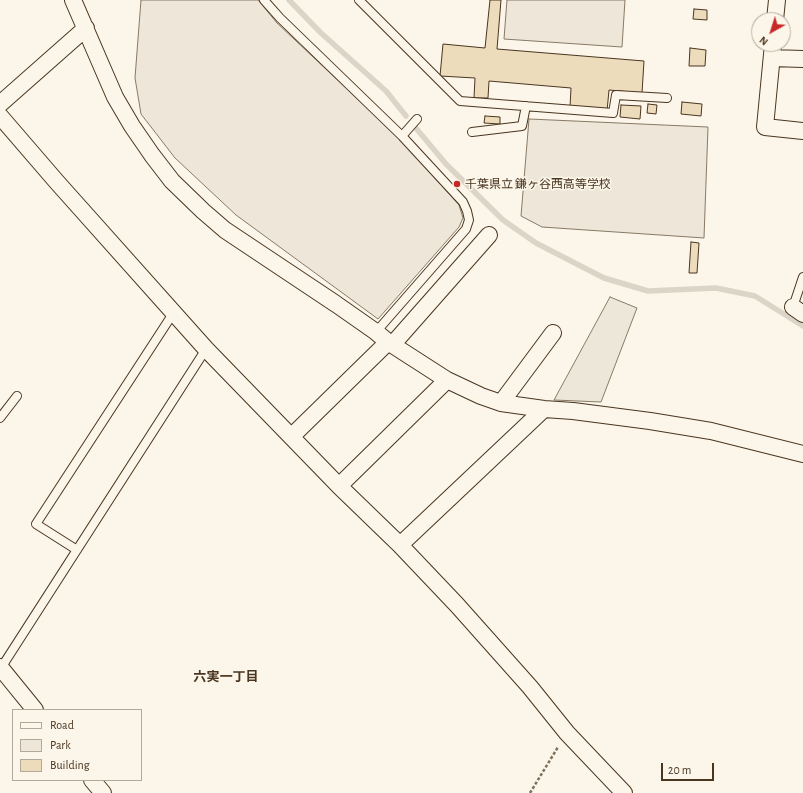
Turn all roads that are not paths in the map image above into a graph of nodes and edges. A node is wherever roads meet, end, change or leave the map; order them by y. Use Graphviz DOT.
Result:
graph roads {
  1 [pos="73,0"];
  2 [pos="264,0"];
  3 [pos="359,0"];
  4 [pos="777,0"];
  5 [pos="776,12"];
  6 [pos="86,28"];
  7 [pos="773,52"];
  8 [pos="777,52"];
  9 [pos="803,59"];
  10 [pos="667,98"];
  11 [pos="0,104"];
  12 [pos="526,106"];
  13 [pos="0,116"];
  14 [pos="416,119"];
  15 [pos="803,131"];
  16 [pos="472,132"];
  17 [pos="402,136"];
  18 [pos="490,235"];
  19 [pos="803,277"];
  20 [pos="798,310"];
  21 [pos="174,312"];
  22 [pos="553,333"];
  23 [pos="385,340"];
  24 [pos="206,349"];
  25 [pos="448,380"];
  26 [pos="18,396"];
  27 [pos="501,403"];
  28 [pos="544,409"];
  29 [pos="0,418"];
  30 [pos="292,436"];
  31 [pos="803,454"];
  32 [pos="340,486"];
  33 [pos="400,545"];
  34 [pos="77,550"];
  35 [pos="0,668"];
  36 [pos="34,709"];
  37 [pos="93,781"];
  38 [pos="103,793"];
  39 [pos="624,793"];
  1 -- 6 [label="street"];
  2 -- 17 [label="lane"];
  3 -- 12 [label="lane"];
  4 -- 5 [label="street"];
  6 -- 11 [label="street"];
  6 -- 23 [label="street"];
  7 -- 15 [label="street"];
  8 -- 9 [label="street"];
  10 -- 12 [label="lane"];
  12 -- 16 [label="lane"];
  13 -- 21 [label="street"];
  14 -- 17 [label="lane"];
  17 -- 23 [label="lane"];
  18 -- 23 [label="street"];
  19 -- 20 [label="lane"];
  21 -- 24 [label="street"];
  21 -- 34 [label="lane"];
  22 -- 27 [label="street"];
  23 -- 25 [label="street"];
  23 -- 30 [label="street"];
  24 -- 30 [label="street"];
  24 -- 34 [label="lane"];
  25 -- 27 [label="street"];
  25 -- 32 [label="street"];
  26 -- 29 [label="lane"];
  27 -- 28 [label="street"];
  28 -- 31 [label="street"];
  28 -- 33 [label="street"];
  30 -- 32 [label="street"];
  32 -- 33 [label="street"];
  33 -- 39 [label="street"];
  34 -- 35 [label="lane"];
  35 -- 36 [label="street"];
  37 -- 38 [label="street"];
}
